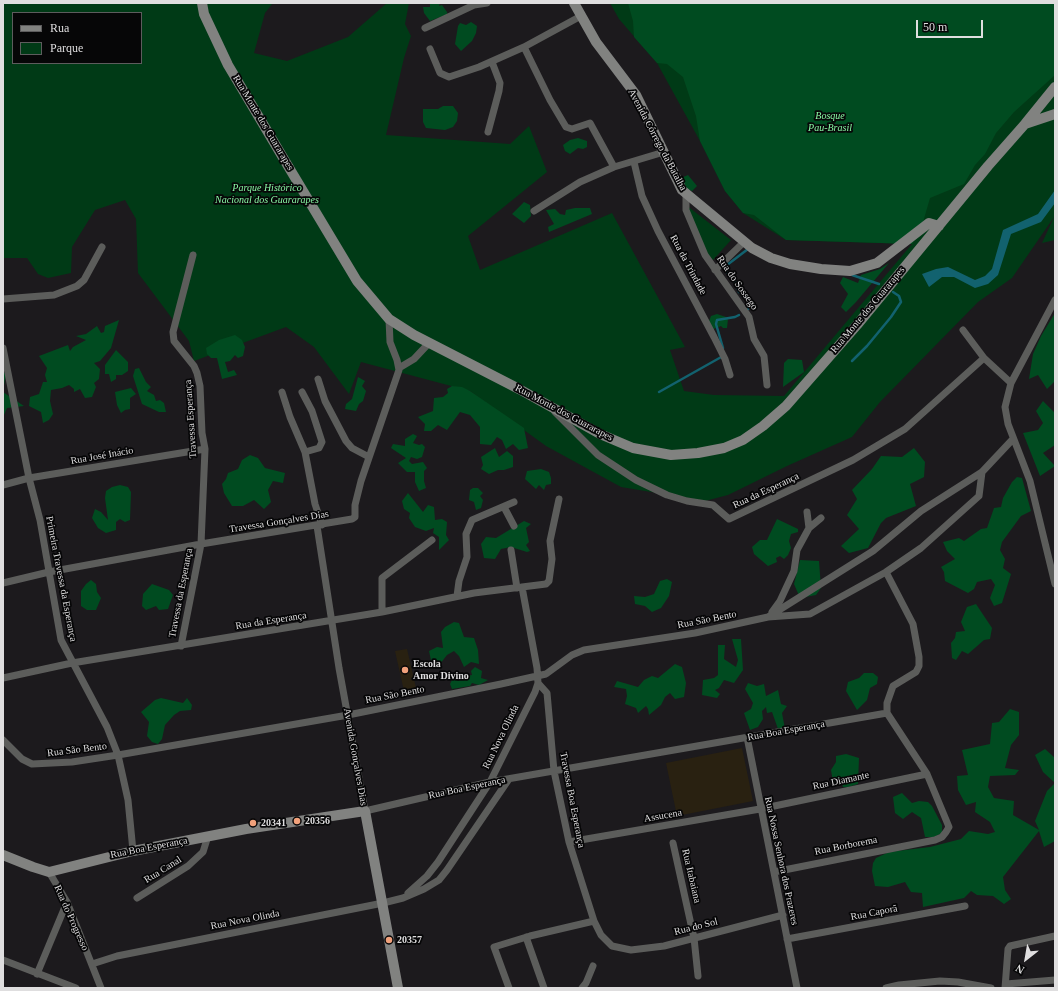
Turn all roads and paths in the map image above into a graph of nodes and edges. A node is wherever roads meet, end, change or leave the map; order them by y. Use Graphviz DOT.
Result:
graph roads {
  1 [pos="202,3"];
  2 [pos="487,3"];
  3 [pos="574,3"];
  4 [pos="581,16"];
  5 [pos="425,28"];
  6 [pos="524,47"];
  7 [pos="430,48"];
  8 [pos="492,62"];
  9 [pos="1055,87"];
  10 [pos="1055,114"];
  11 [pos="1026,124"];
  12 [pos="488,132"];
  13 [pos="664,152"];
  14 [pos="634,162"];
  15 [pos="614,167"];
  16 [pos="686,195"];
  17 [pos="534,211"];
  18 [pos="938,226"];
  19 [pos="742,244"];
  20 [pos="102,247"];
  21 [pos="193,255"];
  22 [pos="715,270"];
  23 [pos="3,299"];
  24 [pos="1055,300"];
  25 [pos="389,319"];
  26 [pos="963,330"];
  27 [pos="429,343"];
  28 [pos="3,348"];
  29 [pos="984,358"];
  30 [pos="399,368"];
  31 [pos="730,375"];
  32 [pos="318,379"];
  33 [pos="1011,383"];
  34 [pos="767,385"];
  35 [pos="282,392"];
  36 [pos="302,392"];
  37 [pos="552,408"];
  38 [pos="1014,439"];
  39 [pos="205,449"];
  40 [pos="305,452"];
  41 [pos="369,457"];
  42 [pos="982,472"];
  43 [pos="29,478"];
  44 [pos="3,486"];
  45 [pos="559,499"];
  46 [pos="514,502"];
  47 [pos="504,507"];
  48 [pos="807,512"];
  49 [pos="821,518"];
  50 [pos="320,526"];
  51 [pos="514,526"];
  52 [pos="809,528"];
  53 [pos="432,540"];
  54 [pos="201,544"];
  55 [pos="511,550"];
  56 [pos="49,572"];
  57 [pos="886,572"];
  58 [pos="3,583"];
  59 [pos="1055,584"];
  60 [pos="520,588"];
  61 [pos="457,596"];
  62 [pos="382,612"];
  63 [pos="768,617"];
  64 [pos="331,621"];
  65 [pos="181,646"];
  66 [pos="72,663"];
  67 [pos="3,678"];
  68 [pos="538,680"];
  69 [pos="887,713"];
  70 [pos="348,715"];
  71 [pos="747,738"];
  72 [pos="3,740"];
  73 [pos="118,755"];
  74 [pos="554,771"];
  75 [pos="927,774"];
  76 [pos="509,779"];
  77 [pos="490,782"];
  78 [pos="760,809"];
  79 [pos="365,810"];
  80 [pos="208,836"];
  81 [pos="569,842"];
  82 [pos="673,842"];
  83 [pos="133,850"];
  84 [pos="3,855"];
  85 [pos="49,872"];
  86 [pos="774,872"];
  87 [pos="137,898"];
  88 [pos="402,898"];
  89 [pos="67,902"];
  90 [pos="383,903"];
  91 [pos="965,906"];
  92 [pos="783,915"];
  93 [pos="594,921"];
  94 [pos="1055,936"];
  95 [pos="526,937"];
  96 [pos="694,938"];
  97 [pos="787,939"];
  98 [pos="612,946"];
  99 [pos="3,960"];
  100 [pos="92,964"];
  101 [pos="593,966"];
  102 [pos="37,974"];
  103 [pos="698,976"];
  104 [pos="1055,980"];
  105 [pos="1006,986"];
  106 [pos="76,988"];
  107 [pos="101,988"];
  108 [pos="398,988"];
  109 [pos="509,988"];
  110 [pos="544,988"];
  111 [pos="582,988"];
  112 [pos="797,988"];
  113 [pos="886,988"];
  114 [pos="991,988"];
  1 -- 25 [label="main road, Rua Monte dos Guararapes"];
  2 -- 5 [label="street"];
  3 -- 4 [label="main road, Avenida Córrego da Batalha"];
  4 -- 6 [label="street"];
  4 -- 13 [label="main road, Avenida Córrego da Batalha"];
  6 -- 8 [label="street"];
  6 -- 15 [label="street"];
  7 -- 8 [label="street"];
  8 -- 12 [label="street"];
  9 -- 11 [label="main road, Rua Monte dos Guararapes"];
  10 -- 11 [label="main road"];
  11 -- 18 [label="main road, Rua Monte dos Guararapes"];
  13 -- 14 [label="street"];
  13 -- 16 [label="main road, Avenida Córrego da Batalha"];
  14 -- 15 [label="street"];
  14 -- 31 [label="street, Rua da Trindade"];
  15 -- 17 [label="street"];
  16 -- 19 [label="main road, Avenida Córrego da Batalha"];
  16 -- 22 [label="street, Rua do Sossego"];
  18 -- 19 [label="main road, Avenida Córrego da Batalha"];
  18 -- 37 [label="main road, Rua Monte dos Guararapes"];
  19 -- 22 [label="street"];
  20 -- 23 [label="street"];
  21 -- 39 [label="street, Travessa Esperança"];
  22 -- 34 [label="street, Rua do Sossego"];
  24 -- 33 [label="street"];
  25 -- 27 [label="main road, Rua Monte dos Guararapes"];
  25 -- 30 [label="street"];
  26 -- 29 [label="street"];
  27 -- 30 [label="street"];
  27 -- 37 [label="main road, Rua Monte dos Guararapes"];
  28 -- 43 [label="street, Primeira Travessa da Esperança"];
  29 -- 33 [label="street"];
  29 -- 37 [label="street, Rua da Esperança"];
  30 -- 41 [label="street, Travessa Gonçalves Dias"];
  32 -- 41 [label="street"];
  33 -- 38 [label="street"];
  35 -- 40 [label="street, Avenida Gonçalves Dias"];
  36 -- 40 [label="street"];
  38 -- 42 [label="street, Rua São Bento"];
  38 -- 59 [label="street"];
  39 -- 43 [label="street, Rua José Inácio"];
  39 -- 54 [label="street, Travessa Esperança"];
  40 -- 50 [label="street, Avenida Gonçalves Dias"];
  41 -- 50 [label="street, Travessa Gonçalves Dias"];
  42 -- 57 [label="street, Rua São Bento"];
  42 -- 63 [label="street, Rua São Bento"];
  43 -- 44 [label="street, Rua José Inácio"];
  43 -- 56 [label="street, Primeira Travessa da Esperança"];
  45 -- 60 [label="street, Rua da Esperança"];
  46 -- 47 [label="street"];
  47 -- 51 [label="street"];
  47 -- 61 [label="street"];
  48 -- 52 [label="street"];
  49 -- 52 [label="street"];
  50 -- 54 [label="street, Travessa Gonçalves Dias"];
  50 -- 64 [label="street, Avenida Gonçalves Dias"];
  52 -- 63 [label="street"];
  53 -- 62 [label="street"];
  54 -- 56 [label="street, Travessa Gonçalves Dias"];
  54 -- 65 [label="street, Travessa da Esperança"];
  55 -- 60 [label="street"];
  56 -- 58 [label="street, Travessa Gonçalves Dias"];
  56 -- 66 [label="street, Primeira Travessa da Esperança"];
  57 -- 63 [label="street, Rua São Bento"];
  57 -- 69 [label="street"];
  60 -- 61 [label="street, Rua da Esperança"];
  60 -- 68 [label="street"];
  61 -- 62 [label="street, Rua da Esperança"];
  62 -- 64 [label="street, Rua da Esperança"];
  63 -- 68 [label="street, Rua São Bento"];
  64 -- 65 [label="street, Rua da Esperança"];
  64 -- 70 [label="street, Avenida Gonçalves Dias"];
  65 -- 66 [label="street, Rua da Esperança"];
  66 -- 67 [label="street, Rua da Esperança"];
  66 -- 73 [label="street, Primeira Travessa da Esperança"];
  68 -- 70 [label="street, Rua São Bento"];
  68 -- 74 [label="street, Travessa Boa Esperança"];
  68 -- 77 [label="street, Rua Nova Olinda"];
  69 -- 71 [label="street, Rua Boa Esperança"];
  69 -- 75 [label="street"];
  70 -- 73 [label="street, Rua São Bento"];
  70 -- 79 [label="street, Avenida Gonçalves Dias"];
  71 -- 74 [label="street, Rua Boa Esperança"];
  71 -- 78 [label="street, Rua Nossa Senhora dos Prazeres"];
  72 -- 73 [label="street, Rua São Bento"];
  73 -- 83 [label="street, Primeira Travessa da Esperança"];
  74 -- 76 [label="street, Rua Boa Esperança"];
  74 -- 81 [label="street, Travessa Boa Esperança"];
  75 -- 78 [label="street, Rua Diamante"];
  75 -- 86 [label="street, Rua Borborema"];
  76 -- 77 [label="street, Rua Boa Esperança"];
  76 -- 88 [label="street, Rua Nova Olinda"];
  77 -- 79 [label="street, Rua Boa Esperança"];
  77 -- 88 [label="street, Rua Nova Olinda"];
  78 -- 81 [label="street, Assucena"];
  78 -- 86 [label="street, Rua Nossa Senhora dos Prazeres"];
  79 -- 80 [label="main road, Rua Boa Esperança"];
  79 -- 90 [label="main road, Avenida Gonçalves Dias"];
  80 -- 83 [label="main road, Rua Boa Esperança"];
  80 -- 87 [label="street, Rua Canal"];
  81 -- 93 [label="street, Travessa Boa Esperança"];
  82 -- 96 [label="street, Rua Itabaiana"];
  83 -- 85 [label="main road, Rua Boa Esperança"];
  84 -- 85 [label="main road"];
  85 -- 89 [label="street, Rua do Progresso"];
  86 -- 92 [label="street, Rua Nossa Senhora dos Prazeres"];
  88 -- 90 [label="street, Rua Nova Olinda"];
  89 -- 100 [label="street, Rua do Progresso"];
  89 -- 102 [label="street"];
  90 -- 100 [label="street, Rua Nova Olinda"];
  90 -- 108 [label="main road, Avenida Gonçalves Dias"];
  91 -- 97 [label="street, Rua Caporã"];
  92 -- 96 [label="street, Rua do Sol"];
  92 -- 97 [label="street, Rua Nossa Senhora dos Prazeres"];
  93 -- 95 [label="street"];
  93 -- 98 [label="street, Travessa Boa Esperança"];
  94 -- 105 [label="street"];
  95 -- 109 [label="street"];
  95 -- 110 [label="street"];
  96 -- 98 [label="street, Rua do Sol"];
  96 -- 103 [label="street, Rua Itabaiana"];
  97 -- 112 [label="street, Rua Nossa Senhora dos Prazeres"];
  99 -- 102 [label="street"];
  100 -- 107 [label="street, Rua do Progresso"];
  101 -- 111 [label="street"];
  102 -- 106 [label="street"];
  104 -- 105 [label="street"];
  113 -- 114 [label="street"];
}
